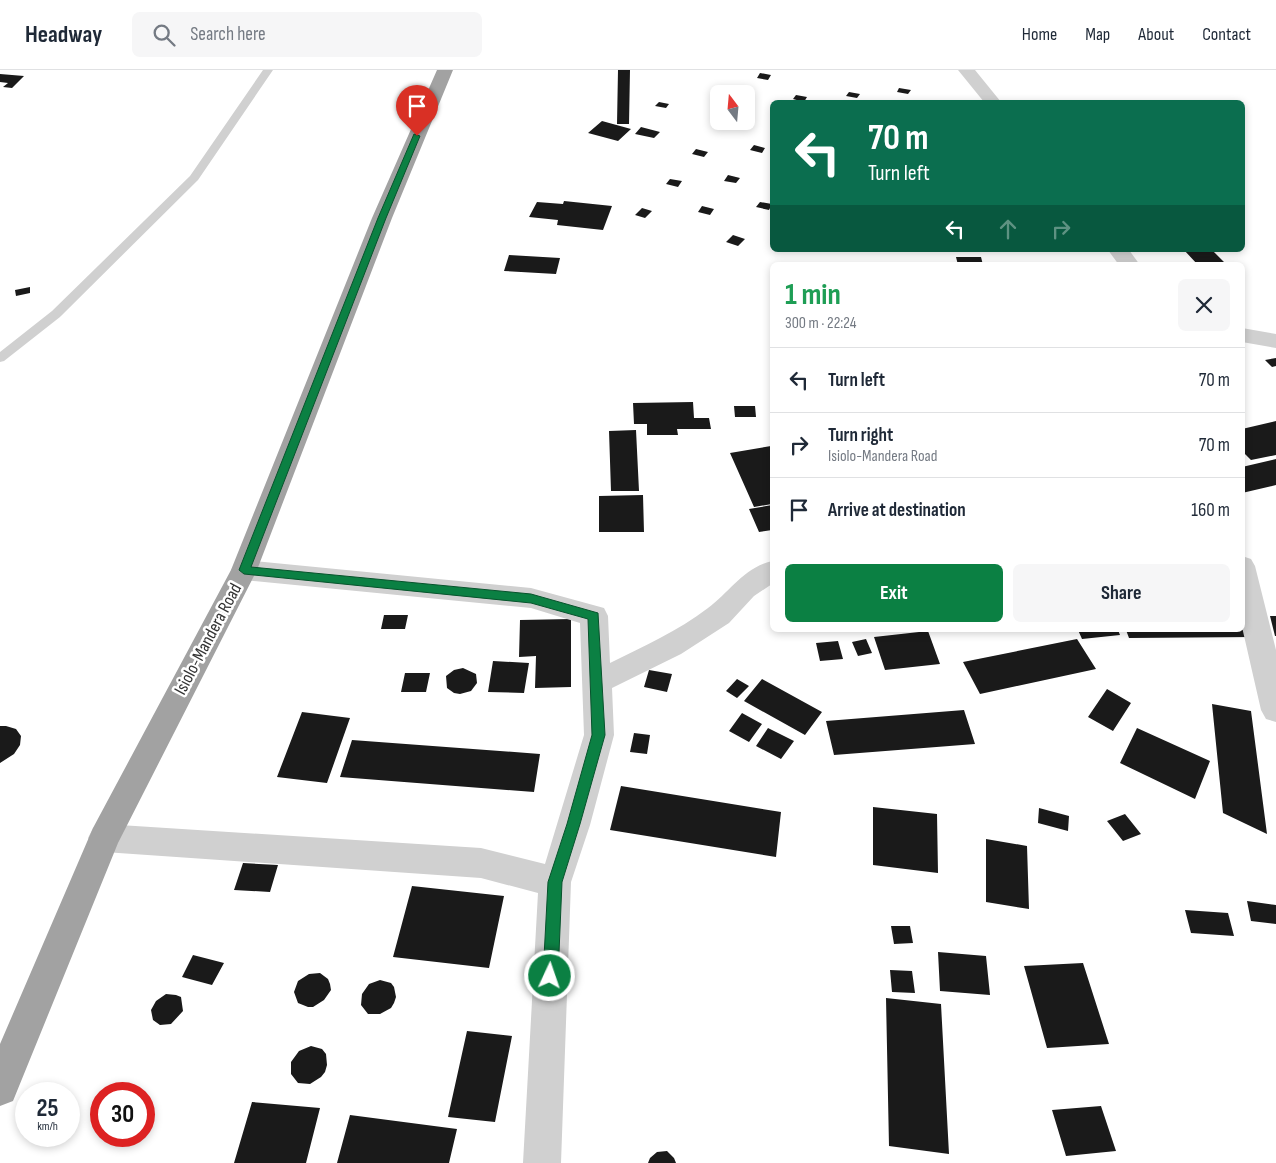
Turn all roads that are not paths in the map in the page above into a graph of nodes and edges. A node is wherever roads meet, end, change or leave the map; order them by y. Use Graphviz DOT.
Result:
graph roads {
  1 [pos="268,70"];
  2 [pos="445,70"];
  3 [pos="966,70"];
  4 [pos="991,100"];
  5 [pos="1120,252"];
  6 [pos="1128,262"];
  7 [pos="1245,336"];
  8 [pos="1276,341"];
  9 [pos="0,358"];
  10 [pos="244,570"];
  11 [pos="770,571"];
  12 [pos="1245,579"];
  13 [pos="597,682"];
  14 [pos="1276,710"];
  15 [pos="104,838"];
  16 [pos="555,882"];
  17 [pos="0,1088"];
  18 [pos="542,1163"];
  1 -- 9 [label="lane"];
  2 -- 10 [label="highway, Isiolo-Mandera Road"];
  3 -- 4 [label="street"];
  5 -- 6 [label="street"];
  7 -- 8 [label="street"];
  10 -- 13 [label="street"];
  10 -- 15 [label="highway, Isiolo-Mandera Road"];
  11 -- 13 [label="street"];
  12 -- 14 [label="street"];
  13 -- 16 [label="street"];
  15 -- 16 [label="street"];
  15 -- 17 [label="highway, Isiolo-Mandera Road"];
  16 -- 18 [label="street"];
}
